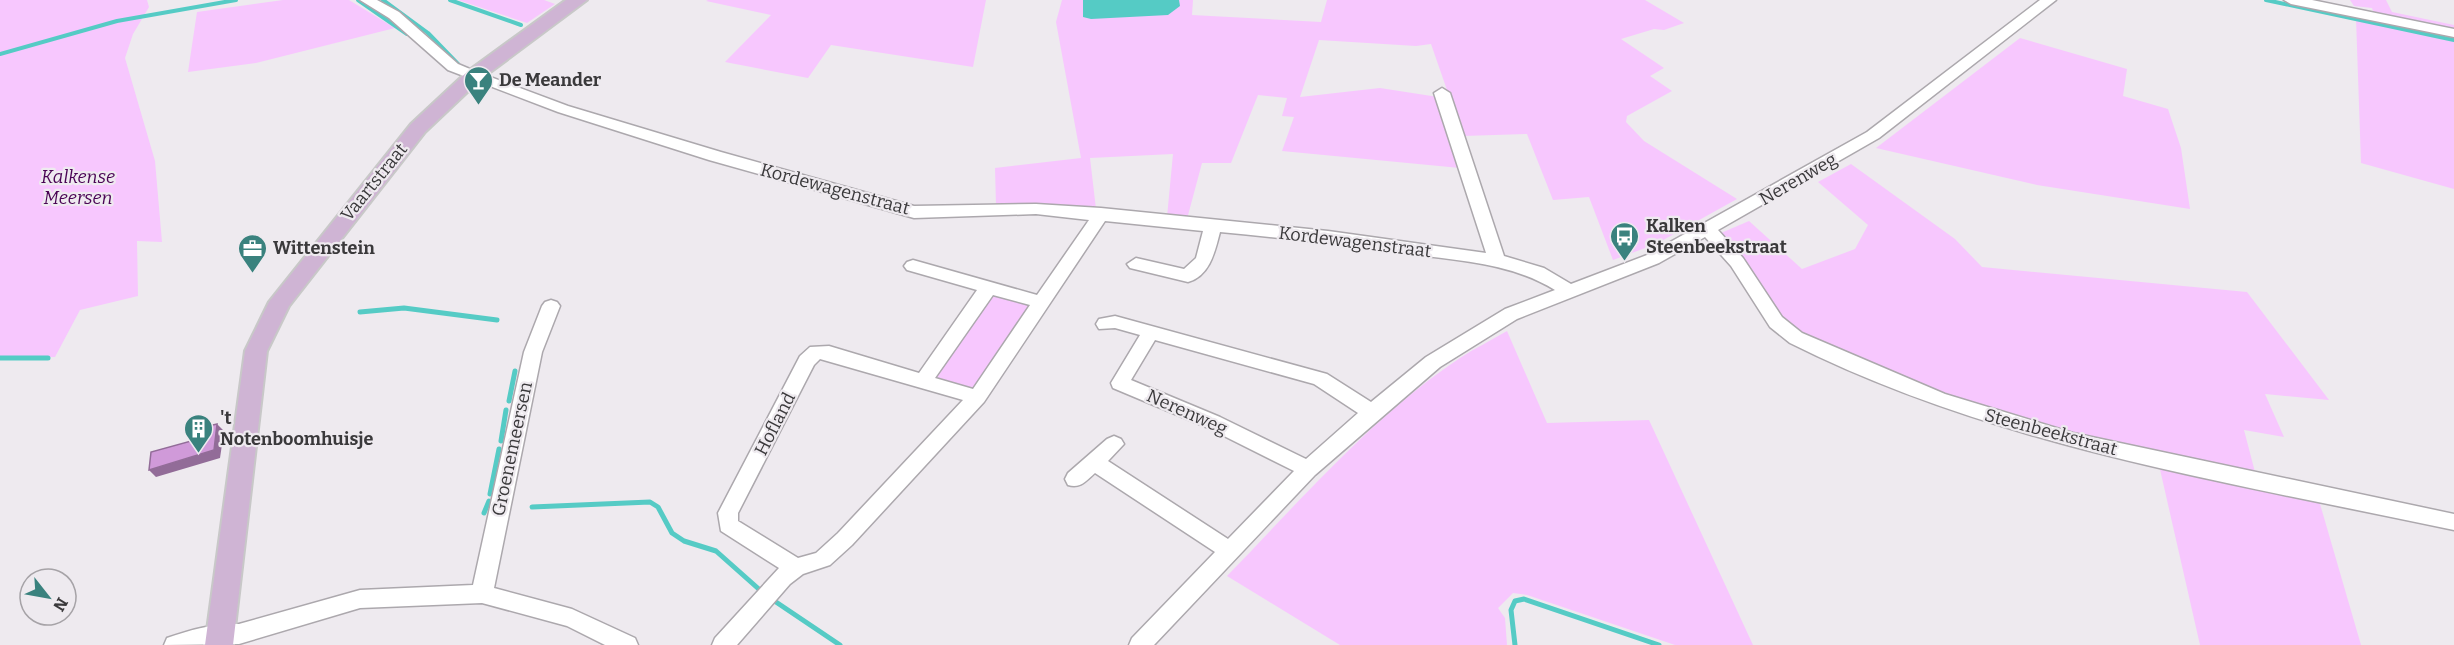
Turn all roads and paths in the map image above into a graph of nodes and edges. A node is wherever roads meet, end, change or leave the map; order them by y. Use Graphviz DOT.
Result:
graph roads {
  1 [pos="367,0"];
  2 [pos="578,0"];
  3 [pos="2049,0"];
  4 [pos="2291,0"];
  5 [pos="2454,33"];
  6 [pos="471,75"];
  7 [pos="1442,93"];
  8 [pos="1101,214"];
  9 [pos="1213,226"];
  10 [pos="1709,230"];
  11 [pos="1497,260"];
  12 [pos="1136,264"];
  13 [pos="912,266"];
  14 [pos="989,287"];
  15 [pos="1568,290"];
  16 [pos="1041,302"];
  17 [pos="551,306"];
  18 [pos="1106,324"];
  19 [pos="1151,332"];
  20 [pos="922,381"];
  21 [pos="977,397"];
  22 [pos="1372,412"];
  23 [pos="1114,444"];
  24 [pos="1094,462"];
  25 [pos="1308,469"];
  26 [pos="1075,479"];
  27 [pos="2454,522"];
  28 [pos="1230,550"];
  29 [pos="796,568"];
  30 [pos="482,594"];
  31 [pos="220,639"];
  32 [pos="175,645"];
  33 [pos="627,645"];
  34 [pos="723,645"];
  35 [pos="1140,645"];
  1 -- 6 [label="street, Kordewagenstraat"];
  2 -- 6 [label="main road, Vaartstraat"];
  3 -- 10 [label="street, Nerenweg"];
  4 -- 5 [label="street"];
  6 -- 8 [label="street, Kordewagenstraat"];
  6 -- 31 [label="main road, Vaartstraat"];
  7 -- 11 [label="street"];
  8 -- 9 [label="street, Kordewagenstraat"];
  8 -- 16 [label="street"];
  9 -- 11 [label="street, Kordewagenstraat"];
  9 -- 12 [label="street"];
  10 -- 15 [label="street, Nerenweg"];
  10 -- 27 [label="street, Steenbeekstraat"];
  11 -- 15 [label="street, Kordewagenstraat"];
  13 -- 14 [label="street"];
  14 -- 16 [label="street"];
  14 -- 20 [label="street"];
  15 -- 22 [label="street, Nerenweg"];
  16 -- 21 [label="street"];
  17 -- 30 [label="street, Groenemeersen"];
  18 -- 19 [label="street"];
  19 -- 22 [label="street"];
  19 -- 25 [label="street, Nerenweg"];
  20 -- 21 [label="street, Hofland"];
  20 -- 29 [label="street, Hofland"];
  21 -- 29 [label="street"];
  22 -- 25 [label="street, Nerenweg"];
  23 -- 24 [label="street"];
  24 -- 26 [label="street"];
  24 -- 28 [label="street"];
  25 -- 28 [label="street, Nerenweg"];
  28 -- 35 [label="street, Nerenweg"];
  29 -- 34 [label="street"];
  30 -- 31 [label="street"];
  30 -- 33 [label="street"];
  31 -- 32 [label="street"];
}
